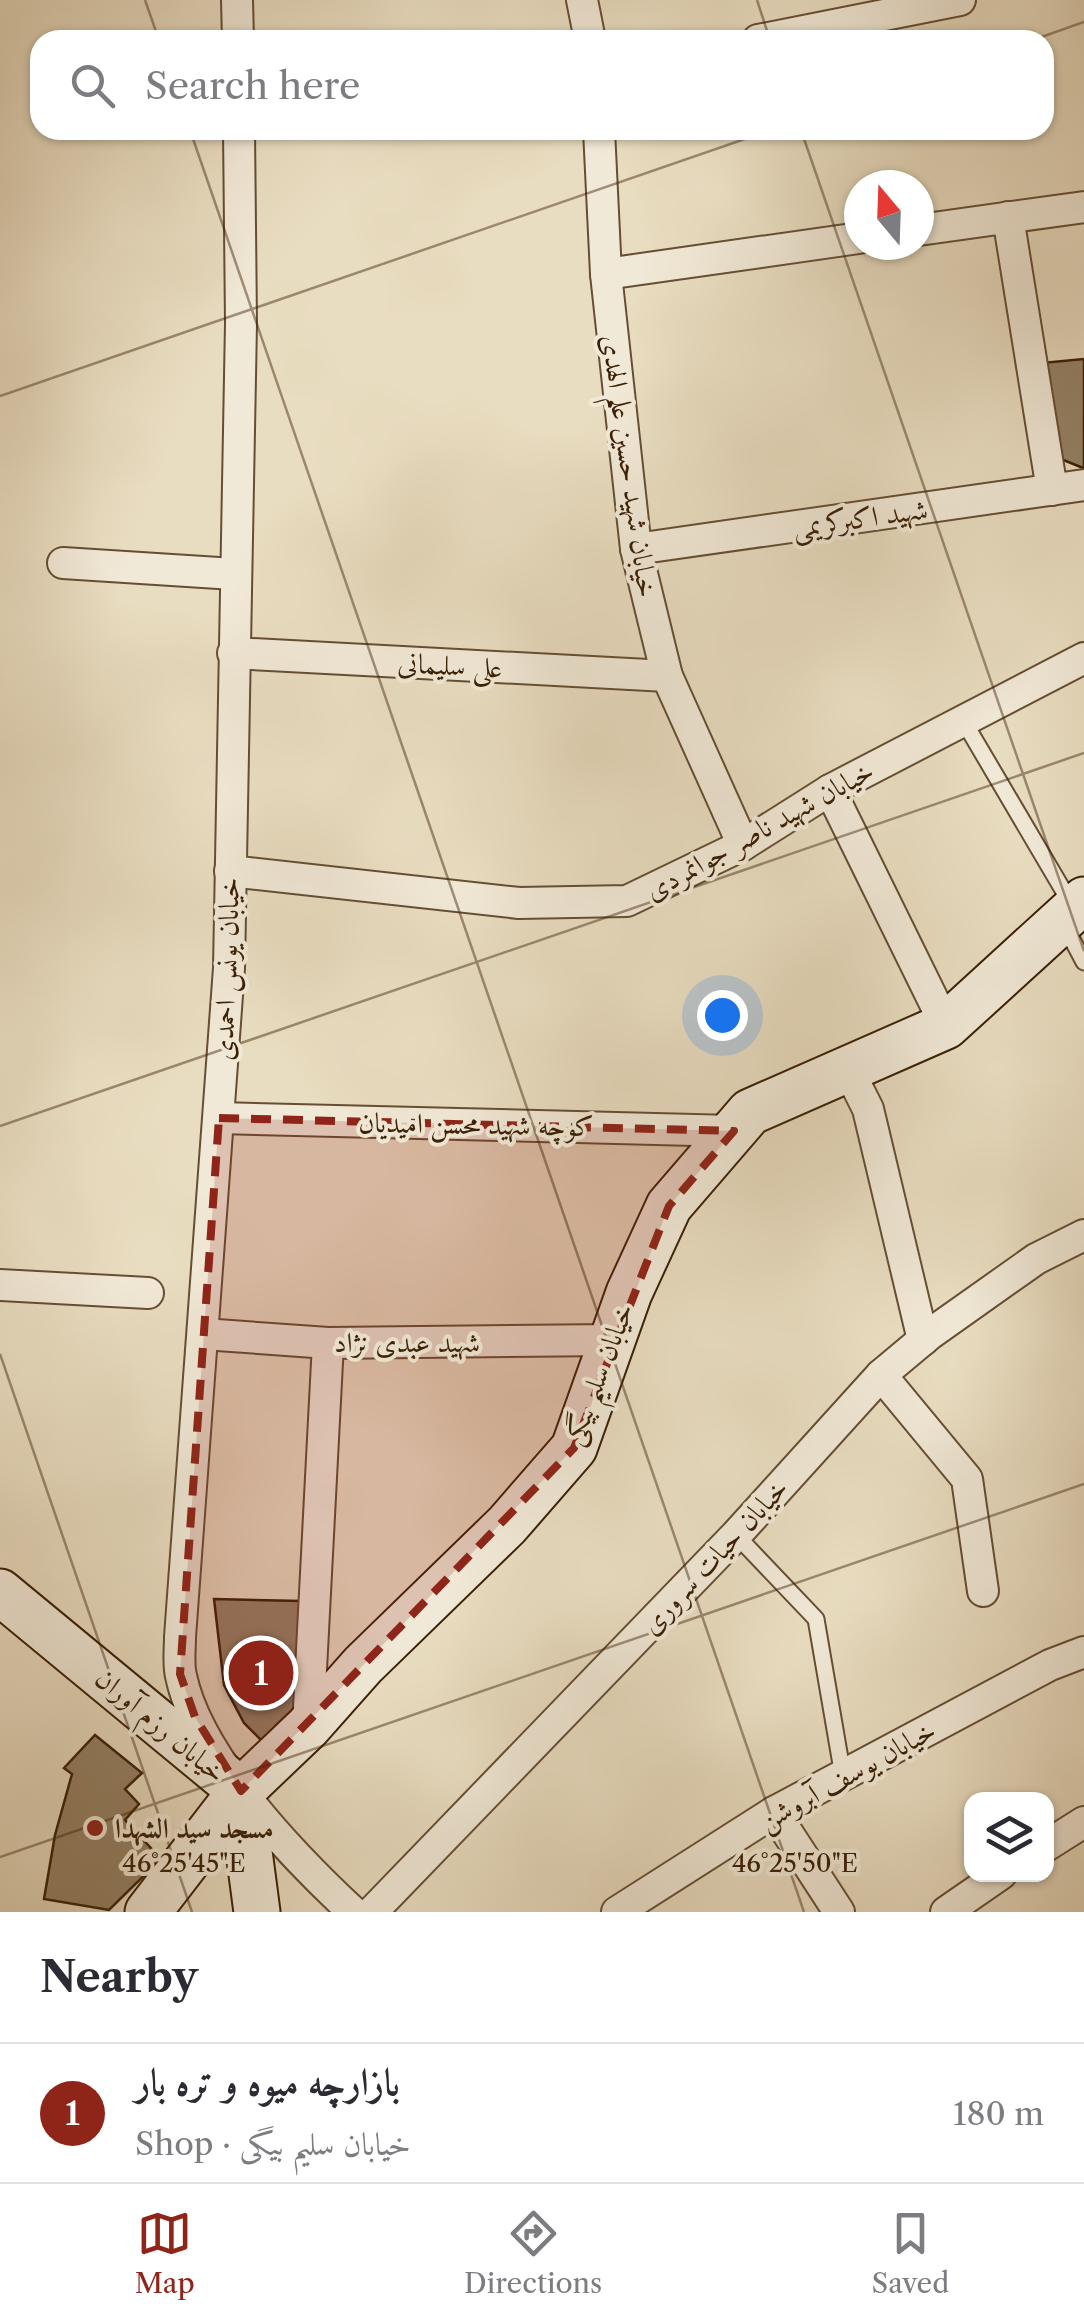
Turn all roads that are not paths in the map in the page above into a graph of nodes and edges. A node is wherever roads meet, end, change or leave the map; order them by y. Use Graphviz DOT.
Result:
graph roads {
  1 [pos="238,0"];
  2 [pos="582,0"];
  3 [pos="960,0"];
  4 [pos="238,30"];
  5 [pos="588,30"];
  6 [pos="808,30"];
  7 [pos="239,140"];
  8 [pos="599,140"];
  9 [pos="1084,207"];
  10 [pos="1008,217"];
  11 [pos="934,228"];
  12 [pos="844,240"];
  13 [pos="606,274"];
  14 [pos="1084,485"];
  15 [pos="1052,490"];
  16 [pos="636,550"];
  17 [pos="63,562"];
  18 [pos="234,574"];
  19 [pos="233,654"];
  20 [pos="1084,658"];
  21 [pos="666,676"];
  22 [pos="963,720"];
  23 [pos="830,790"];
  24 [pos="742,845"];
  25 [pos="230,870"];
  26 [pos="1074,910"];
  27 [pos="1084,962"];
  28 [pos="946,1026"];
  29 [pos="848,1069"];
  30 [pos="218,1118"];
  31 [pos="734,1131"];
  32 [pos="1084,1235"];
  33 [pos="0,1285"];
  34 [pos="148,1293"];
  35 [pos="204,1334"];
  36 [pos="612,1340"];
  37 [pos="922,1340"];
  38 [pos="328,1344"];
  39 [pos="881,1375"];
  40 [pos="736,1535"];
  41 [pos="983,1591"];
  42 [pos="0,1592"];
  43 [pos="1084,1652"];
  44 [pos="308,1727"];
  45 [pos="843,1776"];
  46 [pos="241,1791"];
  47 [pos="774,1812"];
  48 [pos="1084,1822"];
  49 [pos="1054,1841"];
  50 [pos="990,1882"];
  51 [pos="148,1912"];
  52 [pos="257,1912"];
  53 [pos="353,1912"];
  54 [pos="372,1912"];
  55 [pos="618,1912"];
  56 [pos="839,1912"];
  57 [pos="946,1912"];
  1 -- 4 [label="street"];
  2 -- 5 [label="street"];
  3 -- 6 [label="street"];
  7 -- 18 [label="street, خیابان یونس احمدی"];
  8 -- 13 [label="street, خیابان شهید حسین علم الهدی"];
  9 -- 10 [label="street"];
  10 -- 11 [label="street"];
  10 -- 15 [label="street"];
  12 -- 13 [label="street"];
  13 -- 16 [label="street, خیابان شهید حسین علم الهدی"];
  14 -- 15 [label="street, شهید اکبرکریمی"];
  15 -- 16 [label="street, شهید اکبرکریمی"];
  16 -- 21 [label="street, خیابان شهید حسین علم الهدی"];
  17 -- 18 [label="street"];
  18 -- 19 [label="street, خیابان یونس احمدی"];
  19 -- 21 [label="street, علی سلیمانی"];
  19 -- 25 [label="street, خیابان یونس احمدی"];
  20 -- 22 [label="street, خیابان شهید ناصر جوانمردی"];
  21 -- 24 [label="street, خیابان شهید حسین علم الهدی"];
  22 -- 23 [label="street, خیابان شهید ناصر جوانمردی"];
  22 -- 26 [label="lane"];
  23 -- 24 [label="street, خیابان شهید ناصر جوانمردی"];
  23 -- 28 [label="street"];
  24 -- 25 [label="street, خیابان شهید ناصر جوانمردی"];
  25 -- 30 [label="street, خیابان یونس احمدی"];
  26 -- 27 [label="lane"];
  26 -- 28 [label="street, خیابان سلیم بیگی"];
  28 -- 29 [label="street, خیابان سلیم بیگی"];
  29 -- 31 [label="street, خیابان سلیم بیگی"];
  29 -- 37 [label="street"];
  30 -- 31 [label="street, کوچه شهید محسن امیدیان"];
  30 -- 35 [label="street, خیابان یونس احمدی"];
  31 -- 36 [label="street, خیابان سلیم بیگی"];
  32 -- 37 [label="street, خیابان حیات سروری"];
  33 -- 34 [label="street"];
  35 -- 38 [label="street, شهید عبدی نژاد"];
  35 -- 46 [label="street, خیابان یونس احمدی"];
  36 -- 38 [label="street, شهید عبدی نژاد"];
  36 -- 44 [label="street, خیابان سلیم بیگی"];
  37 -- 39 [label="street, خیابان حیات سروری"];
  38 -- 44 [label="street"];
  39 -- 40 [label="street, خیابان حیات سروری"];
  39 -- 41 [label="street"];
  40 -- 45 [label="lane"];
  40 -- 54 [label="street, خیابان حیات سروری"];
  42 -- 46 [label="street, خیابان رزم آوران"];
  43 -- 45 [label="street, خیابان یوسف آبروشن"];
  44 -- 46 [label="street, خیابان سلیم بیگی"];
  45 -- 47 [label="street, خیابان یوسف آبروشن"];
  46 -- 51 [label="street, خیابان سلیم بیگی"];
  46 -- 52 [label="street"];
  46 -- 53 [label="street, خیابان رزم آوران"];
  47 -- 55 [label="street, خیابان یوسف آبروشن"];
  47 -- 56 [label="street"];
  48 -- 49 [label="street"];
  50 -- 57 [label="street"];
}
